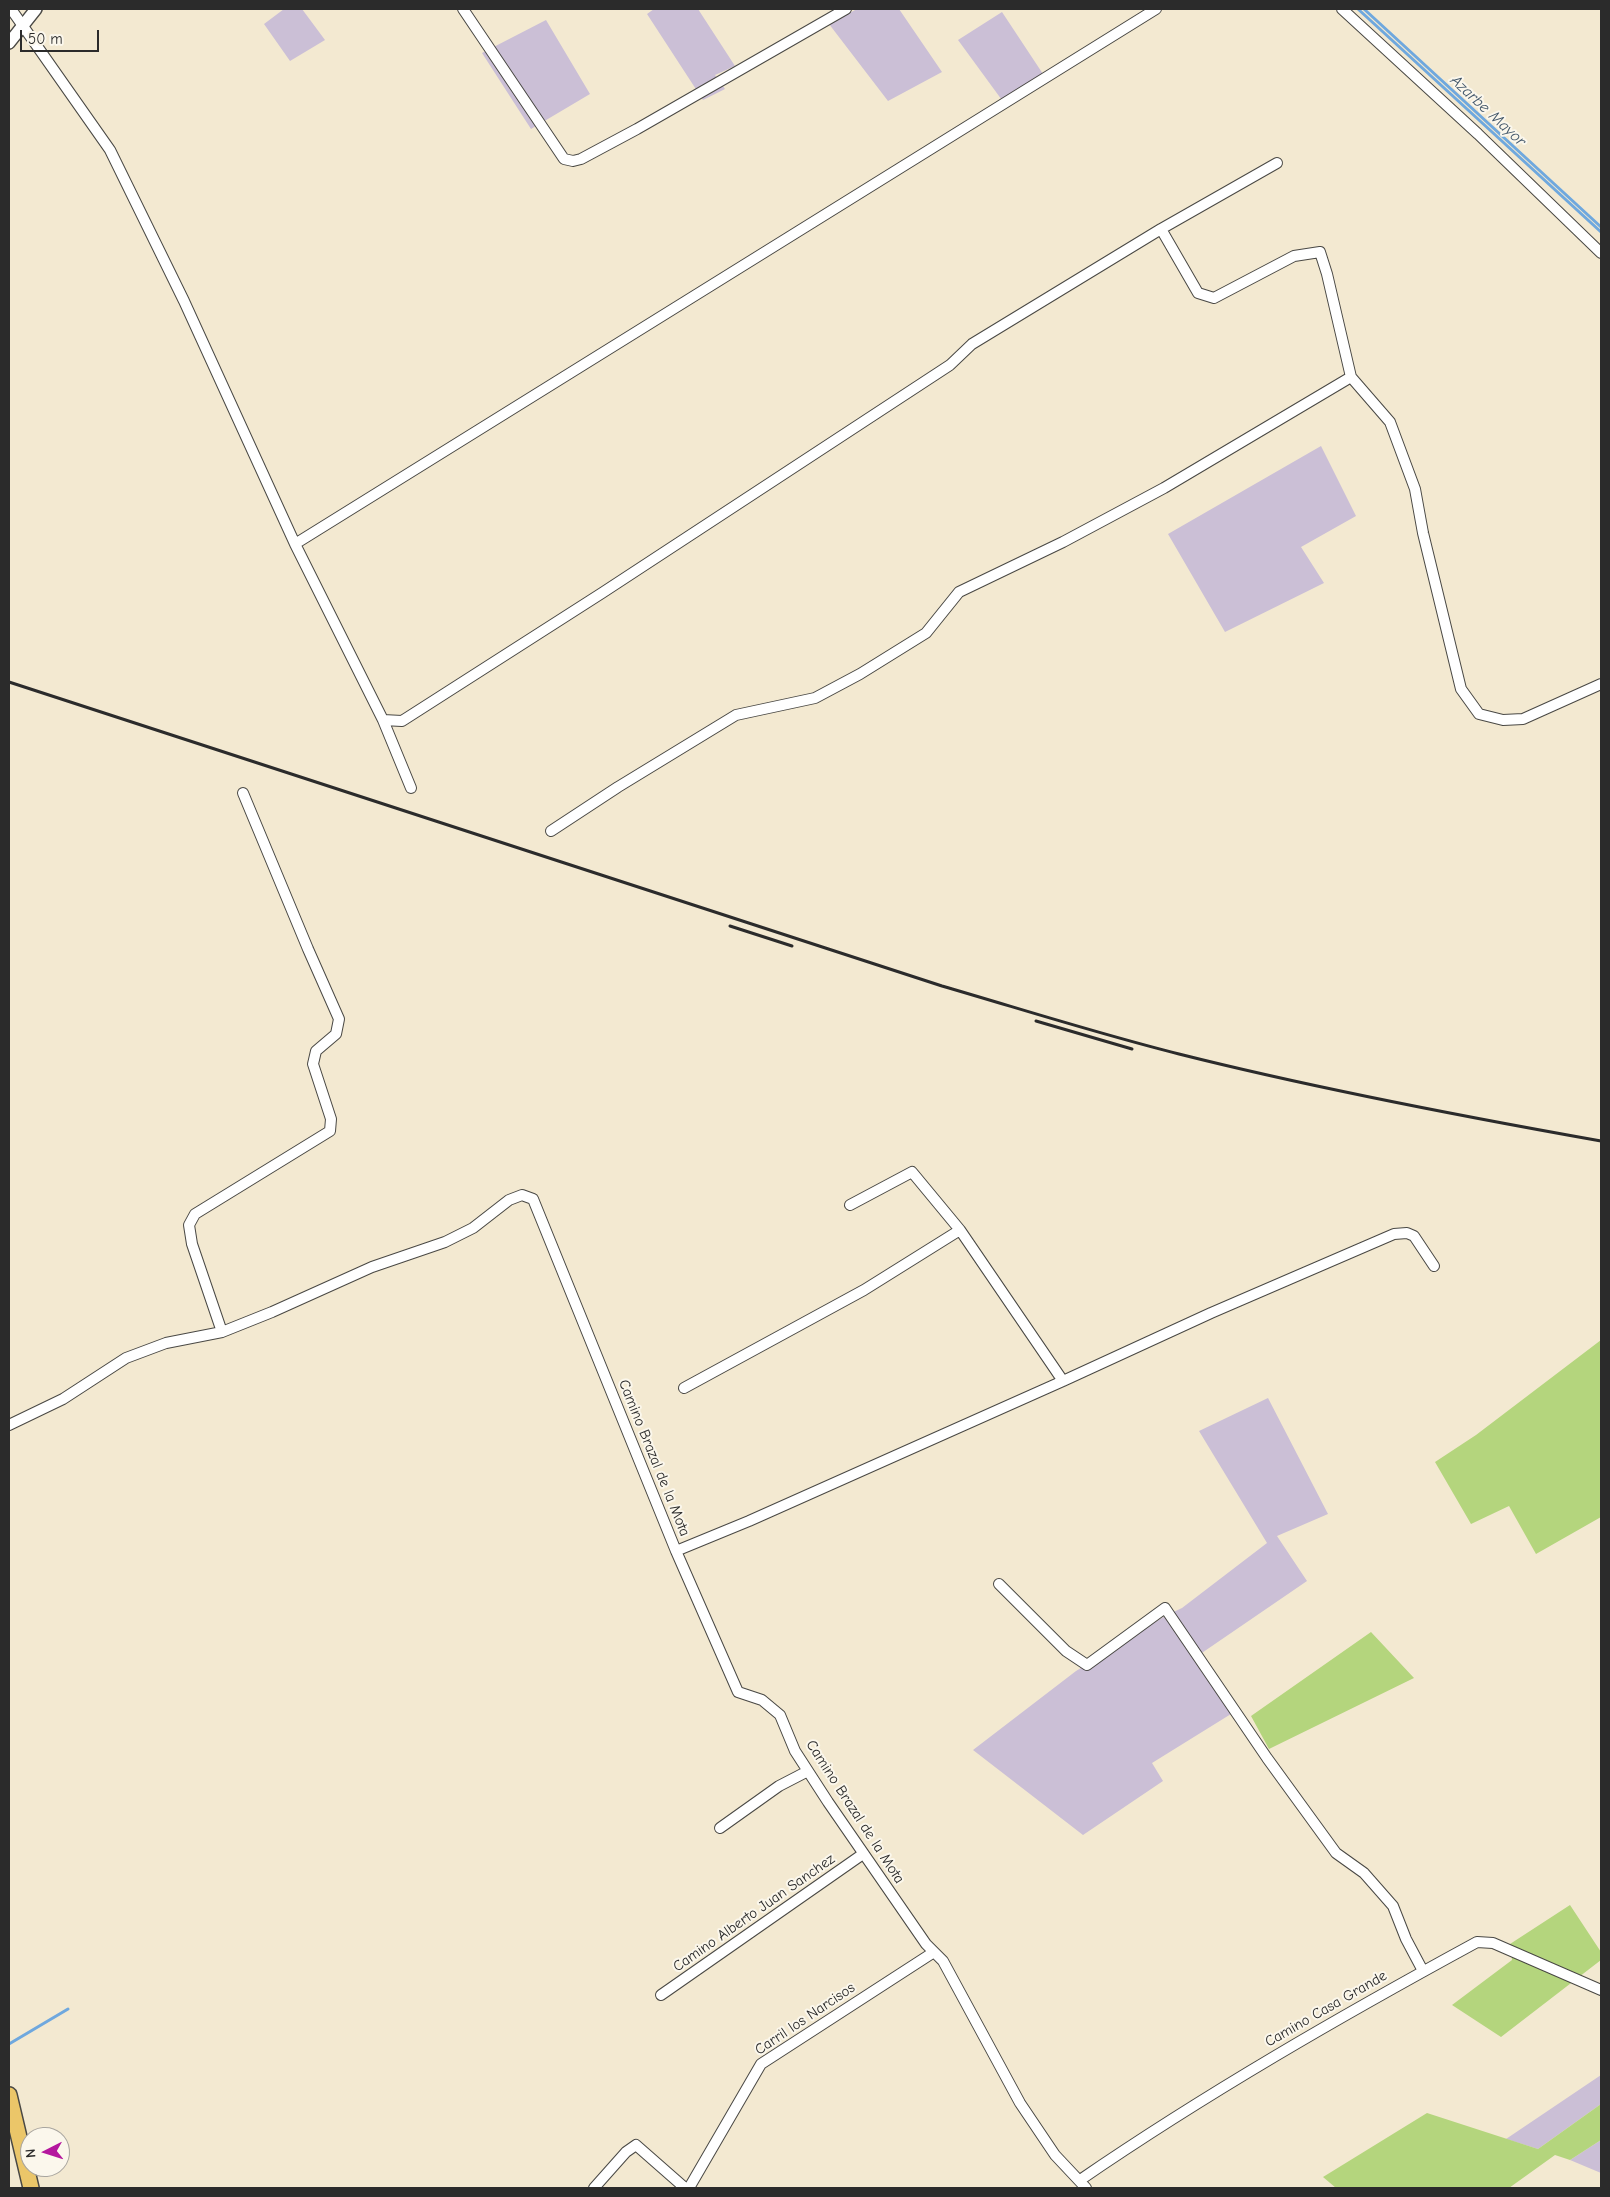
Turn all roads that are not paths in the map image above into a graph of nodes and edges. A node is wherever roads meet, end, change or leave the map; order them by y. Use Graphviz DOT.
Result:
graph roads {
  1 [pos="11,9"];
  2 [pos="36,9"];
  3 [pos="463,9"];
  4 [pos="846,9"];
  5 [pos="1156,9"];
  6 [pos="1342,9"];
  7 [pos="22,26"];
  8 [pos="9,43"];
  9 [pos="1277,163"];
  10 [pos="1161,229"];
  11 [pos="1601,253"];
  12 [pos="1352,377"];
  13 [pos="295,544"];
  14 [pos="1601,684"];
  15 [pos="383,720"];
  16 [pos="411,788"];
  17 [pos="243,793"];
  18 [pos="551,831"];
  19 [pos="850,1205"];
  20 [pos="960,1230"];
  21 [pos="1434,1266"];
  22 [pos="222,1332"];
  23 [pos="1063,1381"];
  24 [pos="684,1388"];
  25 [pos="9,1425"];
  26 [pos="676,1552"];
  27 [pos="999,1584"];
  28 [pos="808,1771"];
  29 [pos="720,1828"];
  30 [pos="863,1854"];
  31 [pos="934,1952"];
  32 [pos="1423,1971"];
  33 [pos="1601,1990"];
  34 [pos="661,1995"];
  35 [pos="9,2095"];
  36 [pos="1083,2184"];
  37 [pos="32,2188"];
  38 [pos="594,2188"];
  39 [pos="684,2188"];
  40 [pos="689,2188"];
  1 -- 7 [label="street"];
  2 -- 7 [label="street"];
  3 -- 4 [label="street"];
  5 -- 13 [label="street"];
  6 -- 11 [label="street"];
  7 -- 8 [label="street"];
  7 -- 13 [label="street"];
  9 -- 10 [label="street"];
  10 -- 12 [label="street"];
  10 -- 15 [label="street"];
  12 -- 14 [label="street"];
  12 -- 18 [label="street"];
  13 -- 15 [label="street"];
  15 -- 16 [label="street"];
  17 -- 22 [label="street"];
  19 -- 20 [label="street"];
  20 -- 23 [label="street"];
  20 -- 24 [label="street"];
  21 -- 23 [label="street"];
  22 -- 25 [label="street, Camino Brazal de la Mota"];
  22 -- 26 [label="street, Camino Brazal de la Mota"];
  23 -- 26 [label="street"];
  26 -- 28 [label="street, Camino Brazal de la Mota"];
  27 -- 32 [label="street"];
  28 -- 29 [label="street"];
  28 -- 30 [label="street, Camino Brazal de la Mota"];
  30 -- 31 [label="street, Camino Brazal de la Mota"];
  30 -- 34 [label="street, Camino Alberto Juan Sanchez"];
  31 -- 36 [label="street, Camino Brazal de la Mota"];
  31 -- 40 [label="street, Carril los Narcisos"];
  32 -- 33 [label="street, Camino Casa Grande"];
  32 -- 36 [label="street, Camino Casa Grande"];
  35 -- 37 [label="main road"];
  38 -- 39 [label="street"];
}
